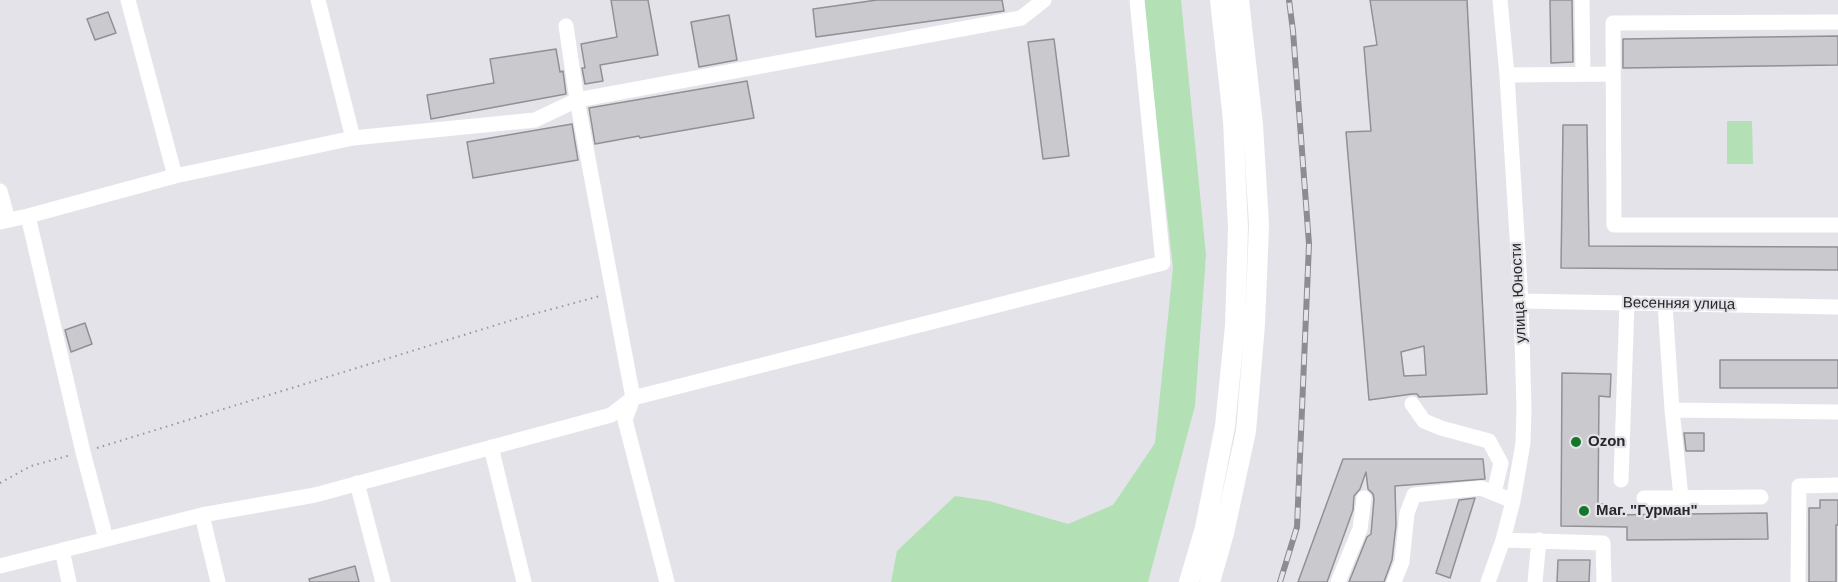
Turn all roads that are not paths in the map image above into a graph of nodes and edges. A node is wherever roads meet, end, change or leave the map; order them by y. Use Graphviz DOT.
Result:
graph roads {
  1 [pos="128,0"];
  2 [pos="318,0"];
  3 [pos="1044,0"];
  4 [pos="1137,0"];
  5 [pos="1220,0"];
  6 [pos="1239,0"];
  7 [pos="1500,0"];
  8 [pos="1582,0"];
  9 [pos="1838,22"];
  10 [pos="566,26"];
  11 [pos="1583,74"];
  12 [pos="1612,74"];
  13 [pos="1507,75"];
  14 [pos="577,100"];
  15 [pos="353,138"];
  16 [pos="175,176"];
  17 [pos="0,191"];
  18 [pos="28,216"];
  19 [pos="4,221"];
  20 [pos="1838,225"];
  21 [pos="1521,301"];
  22 [pos="1627,303"];
  23 [pos="1665,304"];
  24 [pos="1838,307"];
  25 [pos="633,398"];
  26 [pos="1412,404"];
  27 [pos="1672,410"];
  28 [pos="1838,412"];
  29 [pos="491,447"];
  30 [pos="1621,480"];
  31 [pos="357,483"];
  32 [pos="1838,484"];
  33 [pos="1494,493"];
  34 [pos="1680,497"];
  35 [pos="1761,497"];
  36 [pos="1364,498"];
  37 [pos="1644,498"];
  38 [pos="1513,501"];
  39 [pos="202,515"];
  40 [pos="106,539"];
  41 [pos="1503,540"];
  42 [pos="1539,540"];
  43 [pos="62,550"];
  44 [pos="0,566"];
  45 [pos="69,582"];
  46 [pos="218,582"];
  47 [pos="383,582"];
  48 [pos="524,582"];
  49 [pos="667,582"];
  50 [pos="1189,582"];
  51 [pos="1210,582"];
  52 [pos="1338,582"];
  53 [pos="1394,582"];
  54 [pos="1488,582"];
  55 [pos="1535,582"];
  56 [pos="1604,582"];
  57 [pos="1798,582"];
  1 -- 16 [label="street"];
  2 -- 15 [label="street"];
  3 -- 14 [label="street"];
  4 -- 25 [label="street"];
  5 -- 50 [label="main road"];
  6 -- 51 [label="main road"];
  7 -- 13 [label="street, улица Юности"];
  8 -- 11 [label="street"];
  9 -- 12 [label="street"];
  10 -- 14 [label="street"];
  11 -- 12 [label="street"];
  11 -- 13 [label="street"];
  12 -- 20 [label="street"];
  13 -- 21 [label="street, улица Юности"];
  14 -- 15 [label="street"];
  14 -- 25 [label="street"];
  15 -- 16 [label="street"];
  16 -- 18 [label="street"];
  17 -- 19 [label="street"];
  18 -- 19 [label="street"];
  18 -- 40 [label="street"];
  21 -- 22 [label="street, Весенняя улица"];
  21 -- 38 [label="street, улица Юности"];
  22 -- 23 [label="street, Весенняя улица"];
  22 -- 30 [label="street"];
  23 -- 24 [label="street, Весенняя улица"];
  23 -- 27 [label="street"];
  25 -- 29 [label="street"];
  25 -- 49 [label="street"];
  26 -- 33 [label="street"];
  27 -- 28 [label="street"];
  27 -- 34 [label="street"];
  29 -- 31 [label="street"];
  29 -- 48 [label="street"];
  31 -- 39 [label="street"];
  31 -- 47 [label="street"];
  32 -- 57 [label="street"];
  33 -- 38 [label="street"];
  33 -- 53 [label="street"];
  34 -- 35 [label="street"];
  34 -- 37 [label="street"];
  36 -- 52 [label="street"];
  38 -- 41 [label="street, улица Юности"];
  39 -- 40 [label="street"];
  39 -- 46 [label="street"];
  40 -- 43 [label="street"];
  41 -- 42 [label="street"];
  41 -- 54 [label="street, улица Юности"];
  42 -- 55 [label="street"];
  42 -- 56 [label="street"];
  43 -- 44 [label="street"];
  43 -- 45 [label="street"];
}
